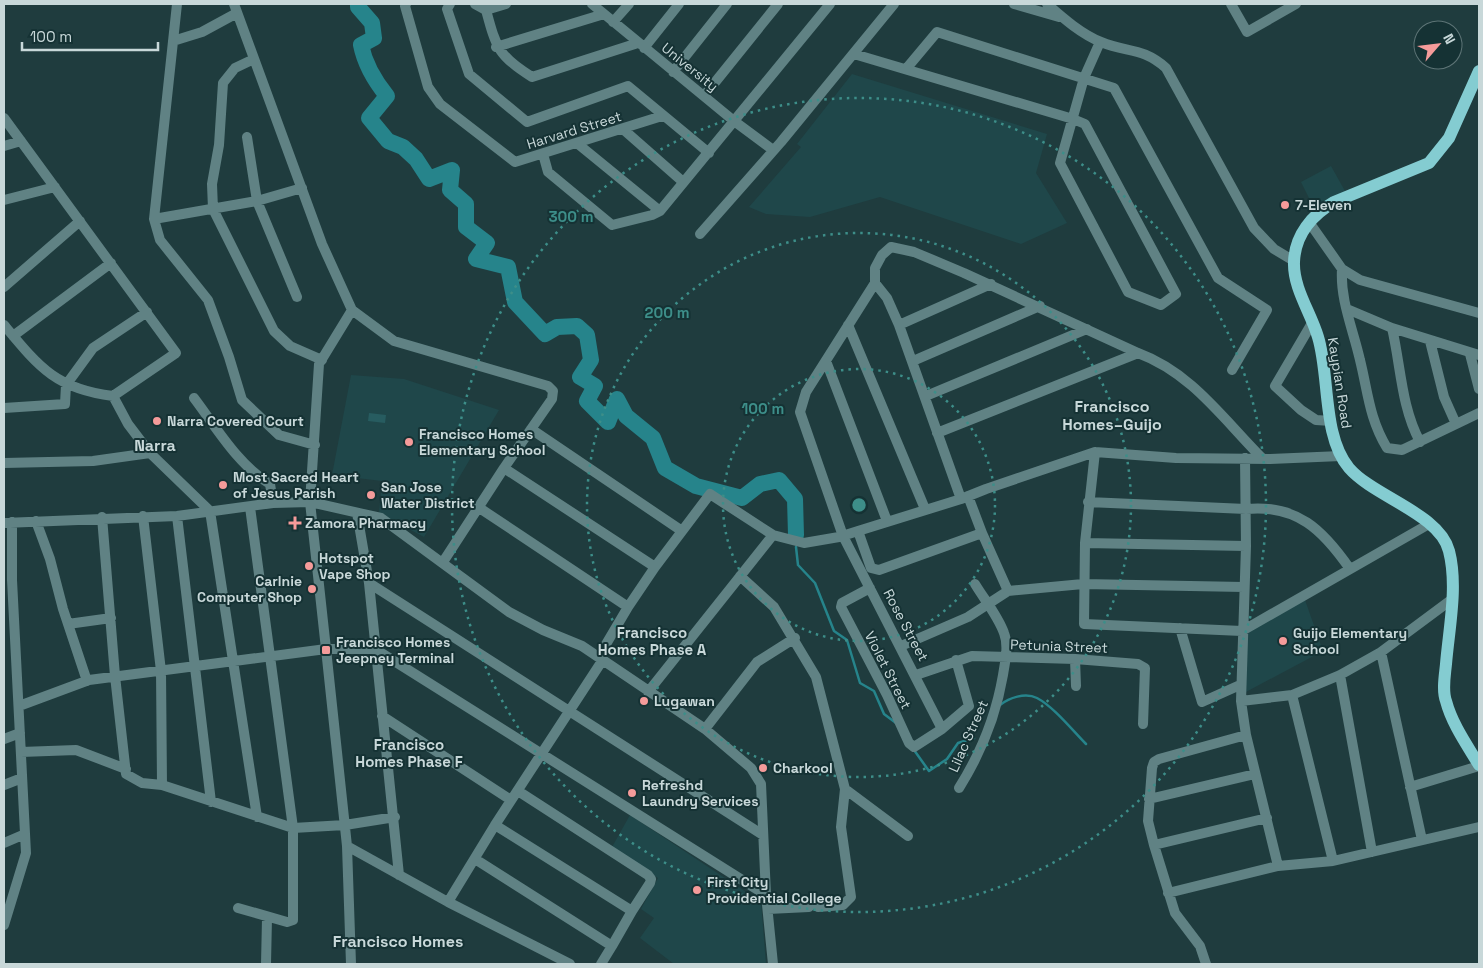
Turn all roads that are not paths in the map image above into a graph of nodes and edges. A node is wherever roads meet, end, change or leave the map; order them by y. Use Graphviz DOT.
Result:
graph roads {
  1 [pos="177,4"];
  2 [pos="450,4"];
  3 [pos="475,4"];
  4 [pos="506,4"];
  5 [pos="592,4"];
  6 [pos="629,4"];
  7 [pos="679,4"];
  8 [pos="727,4"];
  9 [pos="778,4"];
  10 [pos="830,4"];
  11 [pos="894,4"];
  12 [pos="1014,4"];
  13 [pos="1047,4"];
  14 [pos="1231,4"];
  15 [pos="1296,4"];
  16 [pos="403,5"];
  17 [pos="488,7"];
  18 [pos="236,8"];
  19 [pos="604,14"];
  20 [pos="1062,17"];
  21 [pos="613,22"];
  22 [pos="173,41"];
  23 [pos="1100,42"];
  24 [pos="641,45"];
  25 [pos="496,47"];
  26 [pos="854,54"];
  27 [pos="254,59"];
  28 [pos="906,69"];
  29 [pos="1479,71"];
  30 [pos="674,72"];
  31 [pos="1084,78"];
  32 [pos="704,96"];
  33 [pos="662,116"];
  34 [pos="4,118"];
  35 [pos="1073,118"];
  36 [pos="734,122"];
  37 [pos="624,130"];
  38 [pos="247,137"];
  39 [pos="20,141"];
  40 [pos="578,144"];
  41 [pos="4,146"];
  42 [pos="773,150"];
  43 [pos="709,153"];
  44 [pos="543,154"];
  45 [pos="682,181"];
  46 [pos="55,187"];
  47 [pos="302,188"];
  48 [pos="4,200"];
  49 [pos="257,201"];
  50 [pos="213,208"];
  51 [pos="660,211"];
  52 [pos="154,218"];
  53 [pos="80,221"];
  54 [pos="1309,222"];
  55 [pos="700,234"];
  56 [pos="1294,261"];
  57 [pos="111,263"];
  58 [pos="1342,269"];
  59 [pos="875,283"];
  60 [pos="992,284"];
  61 [pos="4,287"];
  62 [pos="297,297"];
  63 [pos="1040,306"];
  64 [pos="1347,309"];
  65 [pos="352,310"];
  66 [pos="147,312"];
  67 [pos="1479,313"];
  68 [pos="1312,323"];
  69 [pos="4,325"];
  70 [pos="848,325"];
  71 [pos="899,325"];
  72 [pos="1087,328"];
  73 [pos="1392,328"];
  74 [pos="13,336"];
  75 [pos="1430,341"];
  76 [pos="1138,353"];
  77 [pos="1475,354"];
  78 [pos="322,360"];
  79 [pos="826,361"];
  80 [pos="913,361"];
  81 [pos="1232,370"];
  82 [pos="66,385"];
  83 [pos="1479,389"];
  84 [pos="113,396"];
  85 [pos="926,396"];
  86 [pos="194,398"];
  87 [pos="4,408"];
  88 [pos="1479,413"];
  89 [pos="1331,421"];
  90 [pos="1456,424"];
  91 [pos="531,429"];
  92 [pos="937,433"];
  93 [pos="1420,442"];
  94 [pos="315,445"];
  95 [pos="1095,452"];
  96 [pos="150,453"];
  97 [pos="1342,456"];
  98 [pos="1245,458"];
  99 [pos="1263,459"];
  100 [pos="4,463"];
  101 [pos="504,468"];
  102 [pos="964,498"];
  103 [pos="310,502"];
  104 [pos="1088,502"];
  105 [pos="273,504"];
  106 [pos="250,506"];
  107 [pos="478,506"];
  108 [pos="925,509"];
  109 [pos="1246,509"];
  110 [pos="210,510"];
  111 [pos="357,514"];
  112 [pos="143,516"];
  113 [pos="177,516"];
  114 [pos="102,517"];
  115 [pos="36,521"];
  116 [pos="888,521"];
  117 [pos="8,522"];
  118 [pos="1429,524"];
  119 [pos="682,531"];
  120 [pos="858,531"];
  121 [pos="982,532"];
  122 [pos="773,535"];
  123 [pos="843,536"];
  124 [pos="1085,543"];
  125 [pos="1246,546"];
  126 [pos="443,562"];
  127 [pos="655,567"];
  128 [pos="1350,569"];
  129 [pos="740,576"];
  130 [pos="8,580"];
  131 [pos="369,583"];
  132 [pos="975,584"];
  133 [pos="1083,584"];
  134 [pos="1244,586"];
  135 [pos="870,588"];
  136 [pos="1008,591"];
  137 [pos="1451,600"];
  138 [pos="987,605"];
  139 [pos="628,607"];
  140 [pos="110,618"];
  141 [pos="68,624"];
  142 [pos="1180,628"];
  143 [pos="15,631"];
  144 [pos="1242,631"];
  145 [pos="4,632"];
  146 [pos="795,638"];
  147 [pos="901,646"];
  148 [pos="326,649"];
  149 [pos="375,649"];
  150 [pos="1381,652"];
  151 [pos="271,656"];
  152 [pos="1006,658"];
  153 [pos="1075,659"];
  154 [pos="956,660"];
  155 [pos="235,661"];
  156 [pos="602,661"];
  157 [pos="195,666"];
  158 [pos="161,671"];
  159 [pos="916,675"];
  160 [pos="1340,675"];
  161 [pos="115,676"];
  162 [pos="87,680"];
  163 [pos="1240,685"];
  164 [pos="1076,686"];
  165 [pos="648,692"];
  166 [pos="1292,695"];
  167 [pos="1241,701"];
  168 [pos="19,706"];
  169 [pos="569,711"];
  170 [pos="382,716"];
  171 [pos="1143,724"];
  172 [pos="705,729"];
  173 [pos="942,729"];
  174 [pos="20,733"];
  175 [pos="1246,735"];
  176 [pos="4,739"];
  177 [pos="21,752"];
  178 [pos="542,754"];
  179 [pos="1479,765"];
  180 [pos="126,769"];
  181 [pos="1255,774"];
  182 [pos="22,778"];
  183 [pos="4,785"];
  184 [pos="162,785"];
  185 [pos="1410,787"];
  186 [pos="959,788"];
  187 [pos="845,789"];
  188 [pos="518,791"];
  189 [pos="1149,799"];
  190 [pos="511,800"];
  191 [pos="211,802"];
  192 [pos="257,817"];
  193 [pos="395,817"];
  194 [pos="1267,818"];
  195 [pos="495,825"];
  196 [pos="345,826"];
  197 [pos="1479,827"];
  198 [pos="293,828"];
  199 [pos="25,834"];
  200 [pos="763,835"];
  201 [pos="908,836"];
  202 [pos="1422,840"];
  203 [pos="4,843"];
  204 [pos="1154,845"];
  205 [pos="348,846"];
  206 [pos="1372,852"];
  207 [pos="474,859"];
  208 [pos="1333,860"];
  209 [pos="1278,866"];
  210 [pos="399,875"];
  211 [pos="1168,893"];
  212 [pos="766,895"];
  213 [pos="448,902"];
  214 [pos="238,908"];
  215 [pos="768,909"];
  216 [pos="632,911"];
  217 [pos="267,918"];
  218 [pos="4,923"];
  219 [pos="612,946"];
  220 [pos="266,964"];
  221 [pos="351,964"];
  222 [pos="570,964"];
  223 [pos="601,964"];
  224 [pos="773,964"];
  225 [pos="1206,964"];
  1 -- 22 [label="street"];
  2 -- 33 [label="street"];
  3 -- 17 [label="street"];
  4 -- 17 [label="street"];
  5 -- 19 [label="street, University"];
  6 -- 21 [label="street"];
  7 -- 24 [label="street"];
  8 -- 30 [label="street"];
  9 -- 32 [label="street"];
  10 -- 36 [label="street"];
  11 -- 26 [label="street"];
  12 -- 20 [label="street"];
  13 -- 20 [label="street"];
  14 -- 15 [label="street"];
  16 -- 44 [label="street, Harvard Street"];
  17 -- 25 [label="street"];
  18 -- 22 [label="street"];
  18 -- 27 [label="street"];
  19 -- 21 [label="street, University"];
  19 -- 25 [label="street"];
  20 -- 23 [label="street"];
  21 -- 24 [label="street, University"];
  22 -- 52 [label="street"];
  23 -- 31 [label="street"];
  23 -- 56 [label="street"];
  24 -- 25 [label="street"];
  24 -- 30 [label="street, University"];
  26 -- 28 [label="street"];
  26 -- 42 [label="street"];
  27 -- 47 [label="street"];
  27 -- 50 [label="street"];
  28 -- 31 [label="street"];
  28 -- 35 [label="street"];
  29 -- 54 [label="main road, Kaypian Road"];
  30 -- 32 [label="street, University"];
  31 -- 35 [label="street"];
  31 -- 81 [label="street"];
  32 -- 36 [label="street, University"];
  33 -- 37 [label="street, Harvard Street"];
  33 -- 43 [label="street"];
  34 -- 39 [label="street"];
  35 -- 35 [label="street"];
  36 -- 42 [label="street, University"];
  36 -- 43 [label="street"];
  37 -- 40 [label="street, Harvard Street"];
  37 -- 45 [label="street"];
  38 -- 49 [label="street"];
  39 -- 41 [label="street"];
  39 -- 46 [label="street"];
  40 -- 44 [label="street, Harvard Street"];
  40 -- 51 [label="street"];
  42 -- 55 [label="street"];
  43 -- 45 [label="street"];
  44 -- 51 [label="street"];
  45 -- 51 [label="street"];
  46 -- 48 [label="street"];
  46 -- 53 [label="street"];
  47 -- 49 [label="street"];
  47 -- 65 [label="street"];
  49 -- 50 [label="street"];
  49 -- 62 [label="street"];
  50 -- 52 [label="street"];
  50 -- 78 [label="street"];
  52 -- 94 [label="street"];
  53 -- 57 [label="street"];
  53 -- 61 [label="street"];
  54 -- 56 [label="main road, Kaypian Road"];
  54 -- 58 [label="street"];
  56 -- 68 [label="main road, Kaypian Road"];
  57 -- 66 [label="street"];
  57 -- 74 [label="street"];
  58 -- 64 [label="street"];
  58 -- 67 [label="street"];
  59 -- 60 [label="street"];
  59 -- 70 [label="street, Rose Street"];
  59 -- 71 [label="street"];
  60 -- 63 [label="street"];
  60 -- 71 [label="street"];
  63 -- 72 [label="street"];
  63 -- 80 [label="street"];
  64 -- 73 [label="street"];
  64 -- 93 [label="street"];
  65 -- 78 [label="street"];
  65 -- 91 [label="street"];
  66 -- 82 [label="street"];
  66 -- 84 [label="street"];
  68 -- 89 [label="main road, Kaypian Road"];
  68 -- 89 [label="street"];
  69 -- 74 [label="street"];
  70 -- 79 [label="street, Rose Street"];
  70 -- 108 [label="street"];
  71 -- 80 [label="street"];
  72 -- 76 [label="street"];
  72 -- 85 [label="street"];
  73 -- 75 [label="street"];
  73 -- 93 [label="street"];
  74 -- 82 [label="street"];
  75 -- 77 [label="street"];
  75 -- 90 [label="street"];
  76 -- 92 [label="street"];
  76 -- 99 [label="street"];
  77 -- 83 [label="street"];
  78 -- 94 [label="street"];
  79 -- 116 [label="street"];
  79 -- 123 [label="street, Rose Street"];
  80 -- 85 [label="street"];
  82 -- 84 [label="street"];
  82 -- 87 [label="street"];
  84 -- 96 [label="street"];
  85 -- 92 [label="street"];
  86 -- 105 [label="street"];
  88 -- 90 [label="street"];
  89 -- 97 [label="main road, Kaypian Road"];
  90 -- 93 [label="street"];
  91 -- 101 [label="street"];
  91 -- 119 [label="street"];
  92 -- 102 [label="street"];
  94 -- 103 [label="street"];
  95 -- 98 [label="street"];
  95 -- 102 [label="street"];
  95 -- 104 [label="street"];
  96 -- 100 [label="street"];
  96 -- 110 [label="street"];
  97 -- 99 [label="street"];
  97 -- 118 [label="main road, Kaypian Road"];
  98 -- 99 [label="street"];
  98 -- 109 [label="street"];
  101 -- 107 [label="street"];
  101 -- 127 [label="street"];
  102 -- 108 [label="street"];
  102 -- 121 [label="street"];
  103 -- 105 [label="street"];
  103 -- 111 [label="street"];
  103 -- 148 [label="street"];
  104 -- 109 [label="street"];
  104 -- 124 [label="street"];
  105 -- 106 [label="street"];
  106 -- 110 [label="street"];
  106 -- 151 [label="street"];
  107 -- 126 [label="street"];
  107 -- 139 [label="street"];
  108 -- 116 [label="street"];
  109 -- 125 [label="street"];
  109 -- 128 [label="street"];
  110 -- 113 [label="street"];
  110 -- 155 [label="street"];
  111 -- 126 [label="street"];
  111 -- 131 [label="street"];
  112 -- 113 [label="street"];
  112 -- 114 [label="street"];
  112 -- 158 [label="street"];
  113 -- 157 [label="street"];
  114 -- 115 [label="street"];
  114 -- 140 [label="street"];
  115 -- 117 [label="street"];
  115 -- 141 [label="street"];
  116 -- 120 [label="street"];
  117 -- 130 [label="street"];
  118 -- 128 [label="street"];
  118 -- 137 [label="main road, Kaypian Road"];
  119 -- 122 [label="street"];
  119 -- 127 [label="street"];
  120 -- 121 [label="street"];
  120 -- 123 [label="street"];
  121 -- 136 [label="street"];
  122 -- 123 [label="street"];
  122 -- 129 [label="street"];
  123 -- 135 [label="street, Rose Street"];
  124 -- 125 [label="street"];
  124 -- 133 [label="street"];
  125 -- 134 [label="street"];
  126 -- 156 [label="street"];
  127 -- 139 [label="street"];
  128 -- 144 [label="street"];
  129 -- 146 [label="street"];
  129 -- 165 [label="street"];
  130 -- 143 [label="street"];
  131 -- 149 [label="street"];
  131 -- 169 [label="street"];
  132 -- 138 [label="street, Lilac Street"];
  133 -- 134 [label="street"];
  133 -- 136 [label="street"];
  133 -- 142 [label="street"];
  134 -- 144 [label="street"];
  135 -- 147 [label="street, Rose Street"];
  135 -- 173 [label="street, Violet Street"];
  136 -- 138 [label="street"];
  137 -- 150 [label="street"];
  137 -- 179 [label="main road, Kaypian Road"];
  138 -- 147 [label="street"];
  138 -- 152 [label="street, Lilac Street"];
  139 -- 156 [label="street"];
  140 -- 141 [label="street"];
  140 -- 161 [label="street"];
  141 -- 162 [label="street"];
  142 -- 144 [label="street"];
  142 -- 163 [label="street"];
  143 -- 145 [label="street"];
  143 -- 168 [label="street"];
  144 -- 163 [label="street"];
  146 -- 172 [label="street"];
  146 -- 187 [label="street"];
  147 -- 159 [label="street, Rose Street"];
  148 -- 149 [label="street"];
  148 -- 151 [label="street"];
  148 -- 196 [label="street"];
  149 -- 170 [label="street"];
  149 -- 178 [label="street"];
  150 -- 160 [label="street"];
  150 -- 185 [label="street"];
  151 -- 155 [label="street"];
  151 -- 198 [label="street"];
  152 -- 153 [label="street, Petunia Street"];
  152 -- 154 [label="street, Petunia Street"];
  152 -- 186 [label="street, Lilac Street"];
  153 -- 164 [label="street"];
  153 -- 171 [label="street, Petunia Street"];
  154 -- 159 [label="street, Petunia Street"];
  154 -- 173 [label="street"];
  155 -- 157 [label="street"];
  155 -- 192 [label="street"];
  156 -- 165 [label="street"];
  156 -- 169 [label="street"];
  157 -- 158 [label="street"];
  157 -- 191 [label="street"];
  158 -- 161 [label="street"];
  158 -- 184 [label="street"];
  159 -- 173 [label="street, Rose Street"];
  160 -- 166 [label="street"];
  160 -- 206 [label="street"];
  161 -- 162 [label="street"];
  161 -- 180 [label="street"];
  162 -- 168 [label="street"];
  163 -- 167 [label="street"];
  165 -- 172 [label="street"];
  166 -- 167 [label="street"];
  166 -- 208 [label="street"];
  167 -- 175 [label="street"];
  168 -- 174 [label="street"];
  169 -- 178 [label="street"];
  169 -- 200 [label="street"];
  170 -- 190 [label="street"];
  170 -- 193 [label="street"];
  172 -- 200 [label="street"];
  174 -- 176 [label="street"];
  174 -- 177 [label="street"];
  175 -- 181 [label="street"];
  175 -- 189 [label="street"];
  177 -- 180 [label="street"];
  177 -- 182 [label="street"];
  178 -- 188 [label="street"];
  178 -- 212 [label="street"];
  179 -- 185 [label="street"];
  180 -- 184 [label="street"];
  181 -- 189 [label="street"];
  181 -- 194 [label="street"];
  182 -- 183 [label="street"];
  182 -- 199 [label="street"];
  184 -- 191 [label="street"];
  185 -- 202 [label="street"];
  187 -- 201 [label="street"];
  187 -- 215 [label="street"];
  188 -- 190 [label="street"];
  188 -- 216 [label="street"];
  189 -- 204 [label="street"];
  190 -- 195 [label="street"];
  191 -- 192 [label="street"];
  192 -- 198 [label="street"];
  193 -- 196 [label="street"];
  193 -- 210 [label="street"];
  194 -- 204 [label="street"];
  194 -- 209 [label="street"];
  195 -- 207 [label="street"];
  195 -- 216 [label="street"];
  196 -- 198 [label="street"];
  196 -- 205 [label="street"];
  197 -- 202 [label="street"];
  198 -- 217 [label="street"];
  199 -- 203 [label="street"];
  199 -- 218 [label="street"];
  200 -- 212 [label="street"];
  202 -- 206 [label="street"];
  204 -- 211 [label="street"];
  205 -- 210 [label="street"];
  205 -- 221 [label="street"];
  206 -- 208 [label="street"];
  207 -- 213 [label="street"];
  207 -- 219 [label="street"];
  208 -- 209 [label="street"];
  209 -- 211 [label="street"];
  210 -- 213 [label="street"];
  211 -- 225 [label="street"];
  212 -- 215 [label="street"];
  213 -- 222 [label="street"];
  214 -- 217 [label="street"];
  215 -- 224 [label="street"];
  216 -- 219 [label="street"];
  217 -- 220 [label="street"];
  219 -- 223 [label="street"];
}
